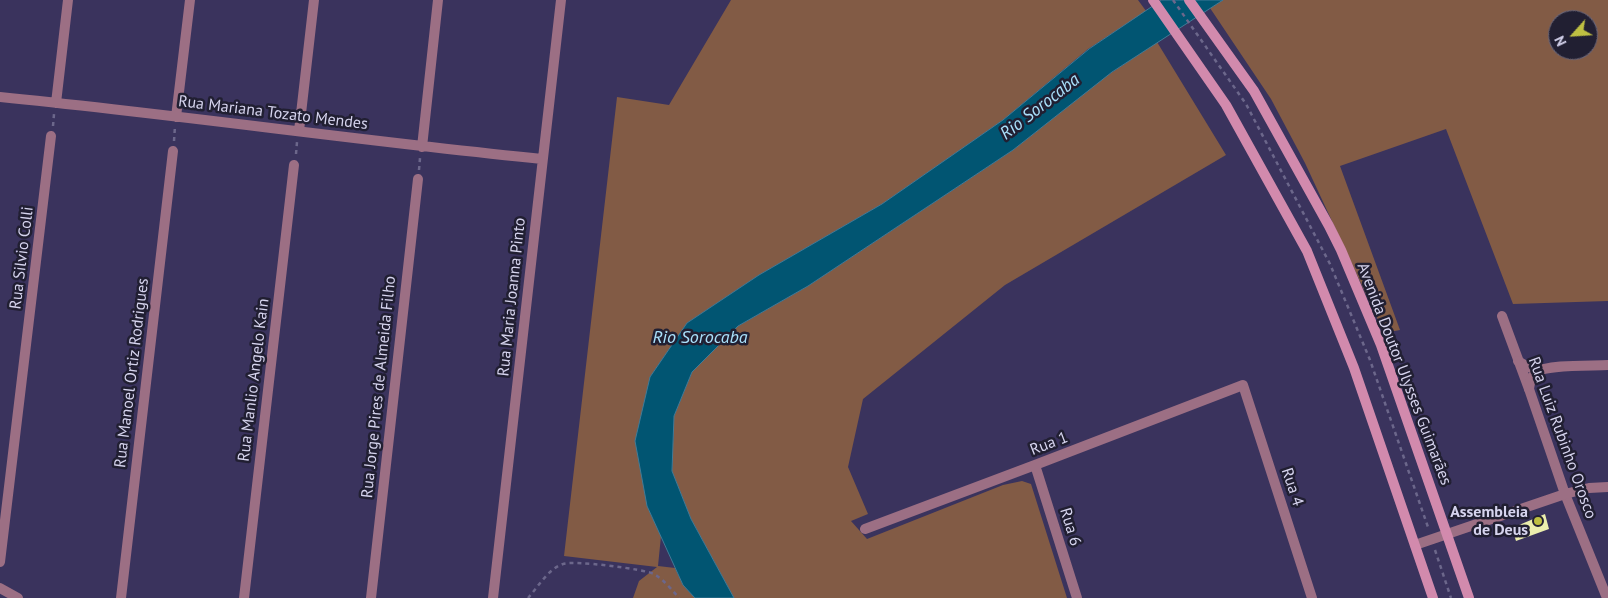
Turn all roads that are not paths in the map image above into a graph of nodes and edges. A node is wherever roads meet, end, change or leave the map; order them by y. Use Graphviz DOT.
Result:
graph roads {
  1 [pos="68,0"];
  2 [pos="190,0"];
  3 [pos="314,0"];
  4 [pos="438,0"];
  5 [pos="561,0"];
  6 [pos="1153,0"];
  7 [pos="1189,0"];
  8 [pos="0,97"];
  9 [pos="56,103"];
  10 [pos="176,117"];
  11 [pos="299,131"];
  12 [pos="51,136"];
  13 [pos="422,146"];
  14 [pos="173,151"];
  15 [pos="542,159"];
  16 [pos="294,165"];
  17 [pos="418,179"];
  18 [pos="1502,316"];
  19 [pos="1518,361"];
  20 [pos="1608,365"];
  21 [pos="1542,369"];
  22 [pos="1243,385"];
  23 [pos="1529,389"];
  24 [pos="1035,465"];
  25 [pos="1608,487"];
  26 [pos="1565,494"];
  27 [pos="865,528"];
  28 [pos="1448,534"];
  29 [pos="1415,545"];
  30 [pos="0,562"];
  31 [pos="0,588"];
  32 [pos="18,598"];
  33 [pos="121,598"];
  34 [pos="244,598"];
  35 [pos="370,598"];
  36 [pos="493,598"];
  37 [pos="1077,598"];
  38 [pos="1312,598"];
  39 [pos="1433,598"];
  40 [pos="1469,598"];
  41 [pos="1606,598"];
  1 -- 9 [label="street"];
  2 -- 10 [label="street"];
  3 -- 11 [label="street"];
  4 -- 13 [label="street"];
  5 -- 15 [label="street, Rua Maria Joanna Pinto"];
  6 -- 29 [label="main road"];
  7 -- 28 [label="main road, Avenida Doutor Ulysses Guimarães"];
  8 -- 9 [label="street, Rua Mariana Tozato Mendes"];
  9 -- 10 [label="street, Rua Mariana Tozato Mendes"];
  10 -- 11 [label="street, Rua Mariana Tozato Mendes"];
  11 -- 13 [label="street, Rua Mariana Tozato Mendes"];
  12 -- 30 [label="street, Rua Silvio Colli"];
  13 -- 15 [label="street, Rua Mariana Tozato Mendes"];
  14 -- 33 [label="street, Rua Manoel Ortiz Rodrigues"];
  15 -- 36 [label="street, Rua Maria Joanna Pinto"];
  16 -- 34 [label="street, Rua Manlio Angelo Kain"];
  17 -- 35 [label="street, Rua Jorge Pires de Almeida Filho"];
  18 -- 19 [label="street, Rua Luiz Rubinho Orosco"];
  19 -- 21 [label="street"];
  19 -- 23 [label="street, Rua Luiz Rubinho Orosco"];
  20 -- 21 [label="street"];
  21 -- 23 [label="street"];
  22 -- 24 [label="street, Rua 1"];
  22 -- 38 [label="street, Rua 4"];
  23 -- 26 [label="street, Rua Luiz Rubinho Orosco"];
  24 -- 27 [label="street, Rua 1"];
  24 -- 37 [label="street, Rua 6"];
  25 -- 26 [label="street"];
  26 -- 28 [label="street"];
  26 -- 41 [label="street, Rua Luiz Rubinho Orosco"];
  28 -- 29 [label="street"];
  28 -- 40 [label="main road, Avenida Doutor Ulysses Guimarães"];
  29 -- 39 [label="main road"];
  31 -- 32 [label="street"];
}
